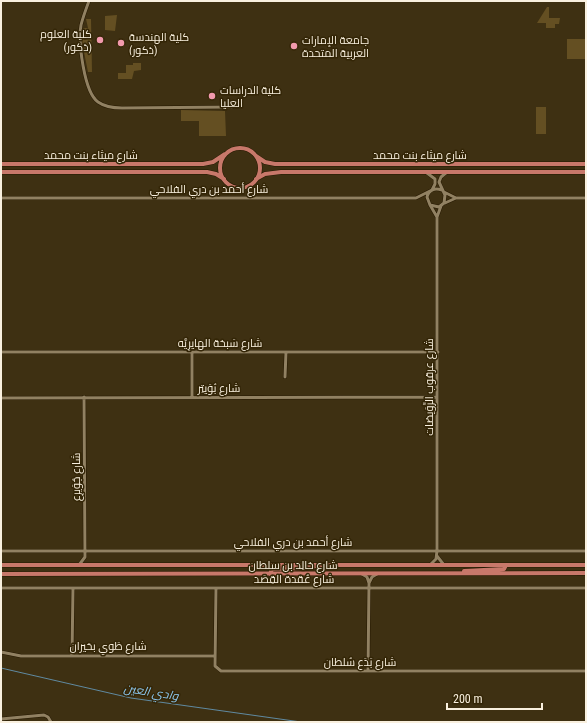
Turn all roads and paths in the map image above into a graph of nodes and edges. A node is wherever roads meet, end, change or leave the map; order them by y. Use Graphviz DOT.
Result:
graph roads {
  1 [pos="89,1"];
  2 [pos="232,107"];
  3 [pos="225,154"];
  4 [pos="256,156"];
  5 [pos="1,164"];
  6 [pos="586,164"];
  7 [pos="1,172"];
  8 [pos="425,172"];
  9 [pos="448,172"];
  10 [pos="586,172"];
  11 [pos="224,179"];
  12 [pos="256,179"];
  13 [pos="431,191"];
  14 [pos="443,191"];
  15 [pos="1,198"];
  16 [pos="416,198"];
  17 [pos="456,198"];
  18 [pos="586,198"];
  19 [pos="429,204"];
  20 [pos="443,204"];
  21 [pos="437,217"];
  22 [pos="1,352"];
  23 [pos="192,352"];
  24 [pos="286,352"];
  25 [pos="438,352"];
  26 [pos="285,377"];
  27 [pos="192,397"];
  28 [pos="437,397"];
  29 [pos="1,398"];
  30 [pos="84,398"];
  31 [pos="1,551"];
  32 [pos="85,551"];
  33 [pos="437,551"];
  34 [pos="586,551"];
  35 [pos="437,556"];
  36 [pos="85,557"];
  37 [pos="1,565"];
  38 [pos="79,565"];
  39 [pos="91,565"];
  40 [pos="318,565"];
  41 [pos="430,565"];
  42 [pos="444,565"];
  43 [pos="506,565"];
  44 [pos="586,565"];
  45 [pos="456,573"];
  46 [pos="586,573"];
  47 [pos="1,574"];
  48 [pos="270,574"];
  49 [pos="362,574"];
  50 [pos="378,574"];
  51 [pos="369,583"];
  52 [pos="1,588"];
  53 [pos="73,588"];
  54 [pos="216,588"];
  55 [pos="369,588"];
  56 [pos="586,588"];
  57 [pos="1,652"];
  58 [pos="72,655"];
  59 [pos="214,656"];
  60 [pos="368,671"];
  61 [pos="586,671"];
  62 [pos="1,719"];
  63 [pos="51,722"];
  1 -- 2 [label="street"];
  3 -- 4 [label="main road"];
  3 -- 5 [label="main road, شارع ميثاء بنت محمد"];
  3 -- 11 [label="main road"];
  4 -- 6 [label="main road, شارع ميثاء بنت محمد"];
  4 -- 12 [label="main road"];
  7 -- 11 [label="main road, شارع ميثاء بنت محمد"];
  8 -- 9 [label="main road, شارع ميثاء بنت محمد"];
  8 -- 12 [label="main road, شارع ميثاء بنت محمد"];
  8 -- 13 [label="street"];
  9 -- 10 [label="main road, شارع ميثاء بنت محمد"];
  9 -- 14 [label="street"];
  11 -- 12 [label="main road"];
  13 -- 14 [label="street"];
  13 -- 16 [label="street, شارع أحمد بن دري الفلاحي"];
  13 -- 19 [label="street"];
  14 -- 17 [label="street"];
  14 -- 20 [label="street"];
  15 -- 16 [label="street, شارع أحمد بن دري الفلاحي"];
  16 -- 19 [label="street, شارع أحمد بن دري الفلاحي"];
  17 -- 18 [label="street"];
  17 -- 20 [label="street"];
  19 -- 20 [label="street"];
  19 -- 21 [label="street, شارع عرقوب الرِّوَيضات"];
  20 -- 21 [label="street, شارع عرقوب الرِّوَيضات"];
  21 -- 25 [label="street, شارع عرقوب الرِّوَيضات"];
  22 -- 23 [label="street, شارع سَبخة الهايرِيَّه"];
  23 -- 24 [label="street, شارع سَبخة الهايرِيَّه"];
  23 -- 27 [label="street"];
  24 -- 25 [label="street, شارع سَبخة الهايرِيَّه"];
  24 -- 26 [label="street"];
  25 -- 28 [label="street, شارع عرقوب الرِّوَيضات"];
  27 -- 28 [label="street, شارع بُوَيتِر"];
  27 -- 30 [label="street, شارع بُوَيتِر"];
  28 -- 33 [label="street, شارع عرقوب الرِّوَيضات"];
  29 -- 30 [label="street, شارع بُوَيتِر"];
  30 -- 32 [label="street, شارع جُوَيرِع"];
  31 -- 32 [label="street, شارع أحمد بن دري الفلاحي"];
  32 -- 33 [label="street, شارع أحمد بن دري الفلاحي"];
  32 -- 36 [label="street, شارع جُوَيرِع"];
  33 -- 34 [label="street, شارع أحمد بن دري الفلاحي"];
  33 -- 35 [label="street, شارع عرقوب الرِّوَيضات"];
  35 -- 41 [label="street"];
  35 -- 42 [label="street"];
  36 -- 38 [label="street"];
  36 -- 39 [label="street"];
  37 -- 38 [label="main road, شارع خالِد بن سلطان"];
  38 -- 39 [label="main road, شارع خالِد بن سلطان"];
  39 -- 40 [label="main road, شارع خالِد بن سلطان"];
  40 -- 41 [label="main road, شارع خالِد بن سلطان"];
  40 -- 48 [label="main road"];
  41 -- 42 [label="main road, شارع خالِد بن سلطان"];
  42 -- 43 [label="main road, شارع خالِد بن سلطان"];
  43 -- 44 [label="main road, شارع خالِد بن سلطان"];
  43 -- 45 [label="main road"];
  45 -- 46 [label="main road, شارع خالِد بن سلطان"];
  45 -- 50 [label="main road, شارع خالِد بن سلطان"];
  47 -- 48 [label="main road, شارع خالِد بن سلطان"];
  48 -- 49 [label="main road, شارع خالِد بن سلطان"];
  49 -- 50 [label="main road, شارع خالِد بن سلطان"];
  49 -- 51 [label="street"];
  50 -- 51 [label="street"];
  51 -- 55 [label="street"];
  52 -- 53 [label="street, شارع عُقدة القِصَد"];
  53 -- 54 [label="street, شارع عُقدة القِصَد"];
  53 -- 58 [label="street"];
  54 -- 55 [label="street, شارع عُقدة القِصَد"];
  54 -- 59 [label="street"];
  55 -- 56 [label="street, شارع عُقدة القِصَد"];
  55 -- 60 [label="street"];
  57 -- 58 [label="street, شارع طَوي بحَيران"];
  58 -- 59 [label="street, شارع طَوي بحَيران"];
  59 -- 60 [label="street, شارع بَدَع سُلطان"];
  60 -- 61 [label="street, شارع بَدَع سُلطان"];
  62 -- 63 [label="street"];
}
